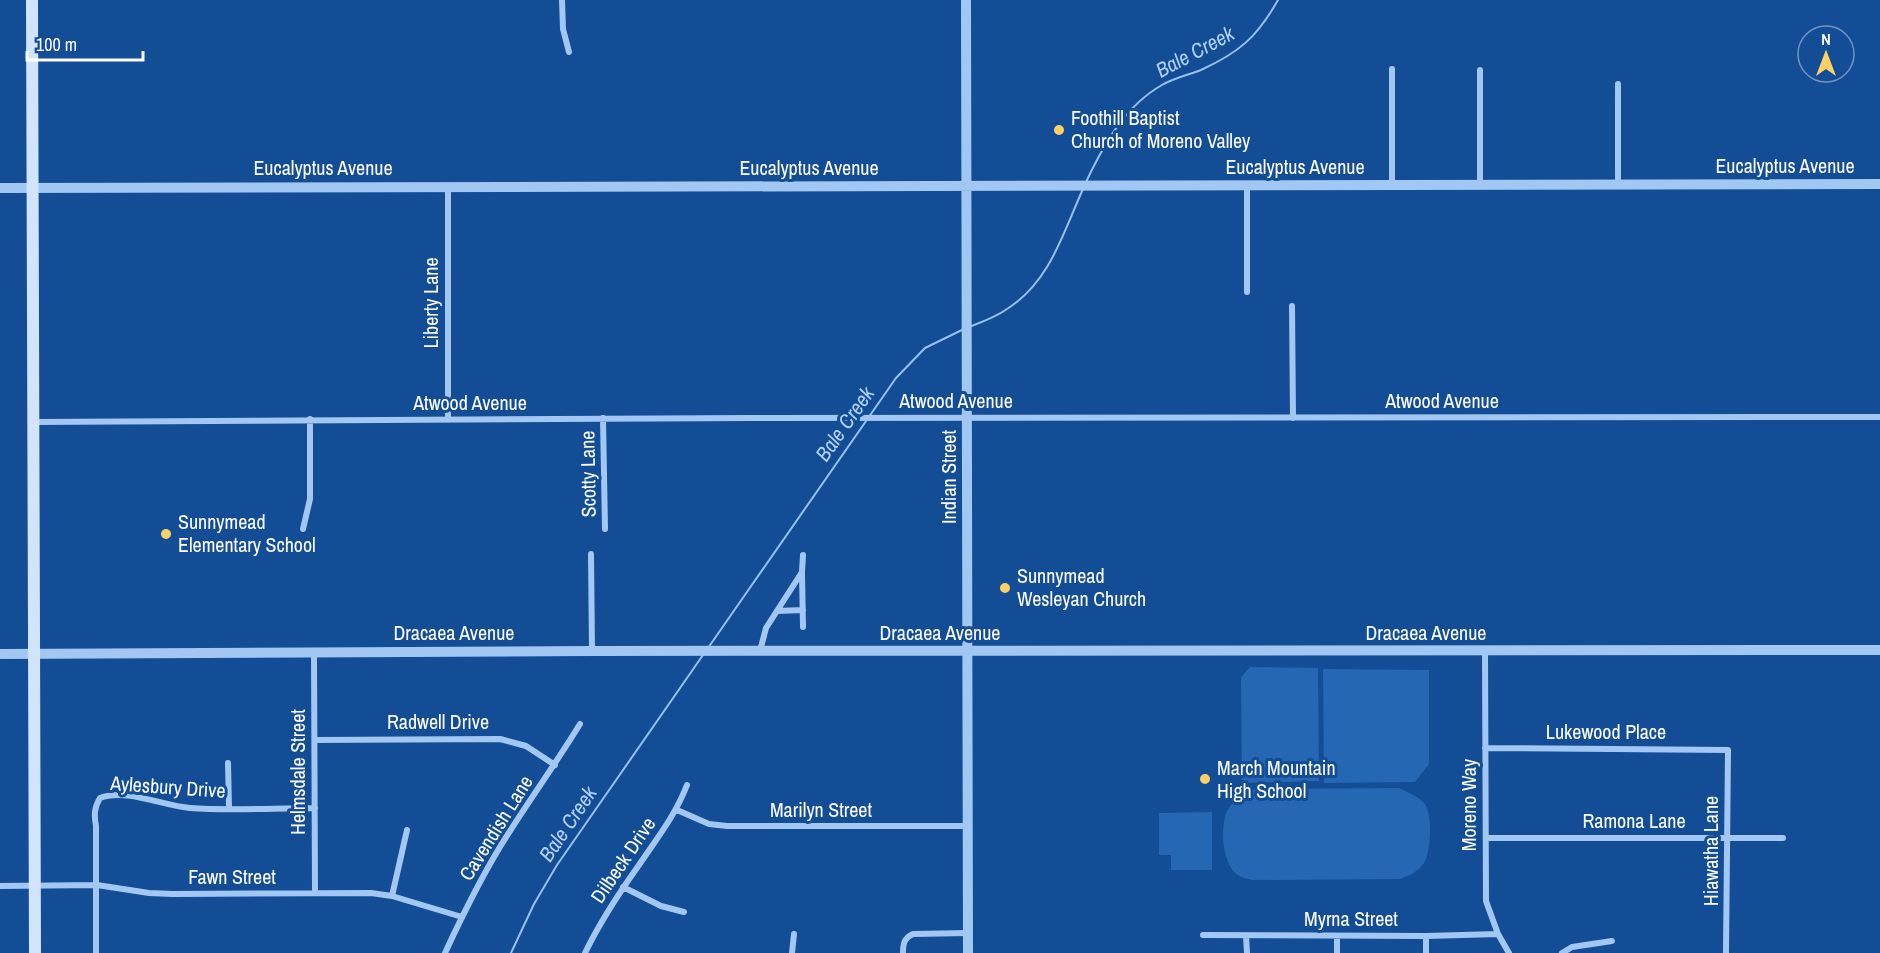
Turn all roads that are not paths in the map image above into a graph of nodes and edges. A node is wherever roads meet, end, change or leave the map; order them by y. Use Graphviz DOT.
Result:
graph roads {
  1 [pos="32,0"];
  2 [pos="562,0"];
  3 [pos="966,0"];
  4 [pos="569,52"];
  5 [pos="1392,69"];
  6 [pos="1480,70"];
  7 [pos="1618,84"];
  8 [pos="1480,184"];
  9 [pos="1618,184"];
  10 [pos="1880,184"];
  11 [pos="1247,185"];
  12 [pos="1392,185"];
  13 [pos="448,186"];
  14 [pos="967,186"];
  15 [pos="0,188"];
  16 [pos="33,188"];
  17 [pos="1247,292"];
  18 [pos="1292,306"];
  19 [pos="1880,417"];
  20 [pos="603,418"];
  21 [pos="967,418"];
  22 [pos="1293,418"];
  23 [pos="310,419"];
  24 [pos="448,420"];
  25 [pos="32,422"];
  26 [pos="303,529"];
  27 [pos="605,529"];
  28 [pos="591,554"];
  29 [pos="803,555"];
  30 [pos="802,572"];
  31 [pos="777,610"];
  32 [pos="803,610"];
  33 [pos="803,627"];
  34 [pos="1880,650"];
  35 [pos="592,651"];
  36 [pos="968,651"];
  37 [pos="1485,651"];
  38 [pos="314,652"];
  39 [pos="759,652"];
  40 [pos="0,654"];
  41 [pos="35,654"];
  42 [pos="580,723"];
  43 [pos="315,740"];
  44 [pos="1485,748"];
  45 [pos="1728,750"];
  46 [pos="228,763"];
  47 [pos="555,765"];
  48 [pos="687,785"];
  49 [pos="229,808"];
  50 [pos="315,808"];
  51 [pos="677,810"];
  52 [pos="968,826"];
  53 [pos="408,830"];
  54 [pos="1485,838"];
  55 [pos="1728,838"];
  56 [pos="1783,838"];
  57 [pos="97,885"];
  58 [pos="0,886"];
  59 [pos="35,886"];
  60 [pos="623,887"];
  61 [pos="315,893"];
  62 [pos="392,896"];
  63 [pos="684,912"];
  64 [pos="462,917"];
  65 [pos="968,933"];
  66 [pos="794,934"];
  67 [pos="1498,934"];
  68 [pos="1203,935"];
  69 [pos="1246,936"];
  70 [pos="1337,936"];
  71 [pos="1426,936"];
  72 [pos="1612,941"];
  73 [pos="35,953"];
  74 [pos="96,953"];
  75 [pos="445,953"];
  76 [pos="585,953"];
  77 [pos="792,953"];
  78 [pos="903,953"];
  79 [pos="968,953"];
  80 [pos="1246,953"];
  81 [pos="1337,953"];
  82 [pos="1426,953"];
  83 [pos="1509,953"];
  84 [pos="1562,953"];
  85 [pos="1726,953"];
  1 -- 16 [label="main road"];
  2 -- 4 [label="street"];
  3 -- 14 [label="street, Indian Street"];
  5 -- 12 [label="street"];
  6 -- 8 [label="street"];
  7 -- 9 [label="street"];
  8 -- 9 [label="street, Eucalyptus Avenue"];
  8 -- 12 [label="street, Eucalyptus Avenue"];
  9 -- 10 [label="street, Eucalyptus Avenue"];
  11 -- 12 [label="street, Eucalyptus Avenue"];
  11 -- 14 [label="street, Eucalyptus Avenue"];
  11 -- 17 [label="street"];
  13 -- 14 [label="street, Eucalyptus Avenue"];
  13 -- 16 [label="street, Eucalyptus Avenue"];
  13 -- 24 [label="street, Liberty Lane"];
  14 -- 21 [label="street, Indian Street"];
  15 -- 16 [label="street, Eucalyptus Avenue"];
  16 -- 25 [label="main road"];
  18 -- 22 [label="street"];
  19 -- 22 [label="street, Atwood Avenue"];
  20 -- 21 [label="street, Atwood Avenue"];
  20 -- 24 [label="street, Atwood Avenue"];
  20 -- 27 [label="street, Scotty Lane"];
  21 -- 22 [label="street, Atwood Avenue"];
  21 -- 36 [label="street, Indian Street"];
  23 -- 24 [label="street, Atwood Avenue"];
  23 -- 25 [label="street, Atwood Avenue"];
  23 -- 26 [label="street"];
  25 -- 41 [label="main road"];
  28 -- 35 [label="street"];
  29 -- 30 [label="street"];
  30 -- 31 [label="street"];
  30 -- 32 [label="street"];
  31 -- 32 [label="street"];
  31 -- 39 [label="street"];
  32 -- 33 [label="street"];
  34 -- 37 [label="street, Dracaea Avenue"];
  35 -- 38 [label="street, Dracaea Avenue"];
  35 -- 39 [label="street, Dracaea Avenue"];
  36 -- 37 [label="street, Dracaea Avenue"];
  36 -- 39 [label="street, Dracaea Avenue"];
  36 -- 52 [label="street, Indian Street"];
  37 -- 44 [label="street, Moreno Way"];
  38 -- 41 [label="street, Dracaea Avenue"];
  38 -- 43 [label="street, Helmsdale Street"];
  40 -- 41 [label="street, Dracaea Avenue"];
  41 -- 59 [label="main road"];
  42 -- 47 [label="street, Cavendish Lane"];
  43 -- 47 [label="street, Radwell Drive"];
  43 -- 50 [label="street, Helmsdale Street"];
  44 -- 45 [label="street, Lukewood Place"];
  44 -- 54 [label="street, Moreno Way"];
  45 -- 55 [label="street, Hiawatha Lane"];
  46 -- 49 [label="street"];
  47 -- 64 [label="street, Cavendish Lane"];
  48 -- 51 [label="street, Dilbeck Drive"];
  49 -- 50 [label="street, Aylesbury Drive"];
  49 -- 57 [label="street, Aylesbury Drive"];
  50 -- 61 [label="street, Helmsdale Street"];
  51 -- 52 [label="street, Marilyn Street"];
  51 -- 60 [label="street, Dilbeck Drive"];
  52 -- 65 [label="street, Indian Street"];
  53 -- 62 [label="street"];
  54 -- 55 [label="street, Ramona Lane"];
  54 -- 67 [label="street, Moreno Way"];
  55 -- 56 [label="street, Ramona Lane"];
  55 -- 85 [label="street, Hiawatha Lane"];
  57 -- 59 [label="street, Fawn Street"];
  57 -- 61 [label="street, Fawn Street"];
  57 -- 74 [label="street"];
  58 -- 59 [label="street, Fawn Street"];
  59 -- 73 [label="main road"];
  60 -- 63 [label="street"];
  60 -- 76 [label="street, Dilbeck Drive"];
  61 -- 62 [label="street, Fawn Street"];
  62 -- 64 [label="street, Fawn Street"];
  64 -- 75 [label="street, Cavendish Lane"];
  65 -- 78 [label="street"];
  65 -- 79 [label="street, Indian Street"];
  66 -- 77 [label="street"];
  67 -- 71 [label="street, Myrna Street"];
  67 -- 83 [label="street, Moreno Way"];
  68 -- 69 [label="street, Myrna Street"];
  69 -- 70 [label="street, Myrna Street"];
  69 -- 80 [label="street"];
  70 -- 71 [label="street, Myrna Street"];
  70 -- 81 [label="street"];
  71 -- 82 [label="street"];
  72 -- 84 [label="street"];
}
